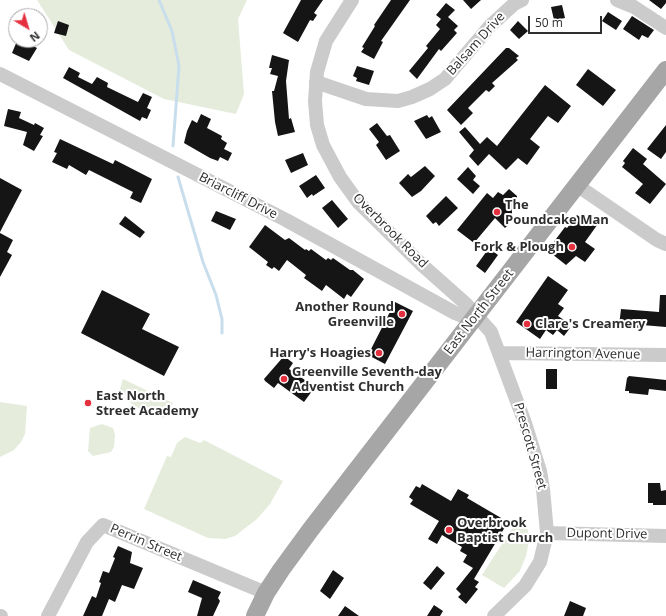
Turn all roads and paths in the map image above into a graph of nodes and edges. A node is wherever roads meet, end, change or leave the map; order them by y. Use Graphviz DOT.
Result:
graph roads {
  1 [pos="352,0"];
  2 [pos="522,0"];
  3 [pos="617,0"];
  4 [pos="666,28"];
  5 [pos="666,70"];
  6 [pos="0,74"];
  7 [pos="316,82"];
  8 [pos="578,186"];
  9 [pos="666,244"];
  10 [pos="476,316"];
  11 [pos="501,353"];
  12 [pos="666,355"];
  13 [pos="547,533"];
  14 [pos="666,536"];
  15 [pos="266,593"];
  16 [pos="48,616"];
  17 [pos="255,616"];
  18 [pos="494,616"];
  1 -- 7 [label="street, Overbrook Road"];
  2 -- 7 [label="street, Balsam Drive"];
  3 -- 4 [label="street"];
  5 -- 8 [label="main road, East North Street"];
  6 -- 10 [label="street, Briarcliff Drive"];
  7 -- 10 [label="street, Overbrook Road"];
  8 -- 9 [label="street"];
  8 -- 10 [label="main road, East North Street"];
  10 -- 11 [label="street, Prescott Street"];
  10 -- 15 [label="main road, East North Street"];
  11 -- 12 [label="street, Harrington Avenue"];
  11 -- 13 [label="street, Prescott Street"];
  13 -- 14 [label="street, Dupont Drive"];
  13 -- 18 [label="street, Prescott Street"];
  15 -- 16 [label="street, Perrin Street"];
  15 -- 17 [label="main road, East North Street"];
}
